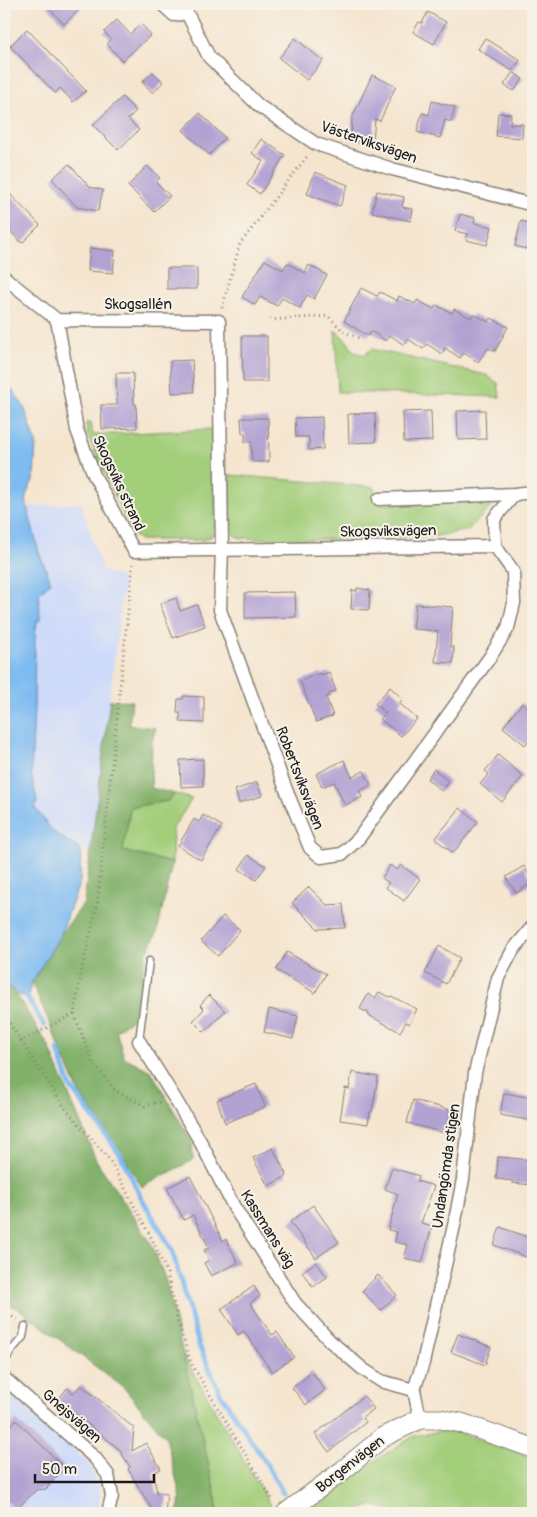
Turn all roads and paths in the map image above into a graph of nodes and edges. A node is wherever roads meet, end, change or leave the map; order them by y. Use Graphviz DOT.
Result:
graph roads {
  1 [pos="162,4"];
  2 [pos="185,8"];
  3 [pos="316,144"];
  4 [pos="533,205"];
  5 [pos="4,277"];
  6 [pos="57,320"];
  7 [pos="270,320"];
  8 [pos="219,321"];
  9 [pos="361,339"];
  10 [pos="533,492"];
  11 [pos="515,494"];
  12 [pos="379,498"];
  13 [pos="495,546"];
  14 [pos="222,550"];
  15 [pos="134,551"];
  16 [pos="533,926"];
  17 [pos="149,961"];
  18 [pos="74,1014"];
  19 [pos="4,1015"];
  20 [pos="21,1041"];
  21 [pos="139,1042"];
  22 [pos="175,1098"];
  23 [pos="4,1311"];
  24 [pos="24,1326"];
  25 [pos="4,1363"];
  26 [pos="4,1378"];
  27 [pos="414,1390"];
  28 [pos="420,1420"];
  29 [pos="533,1448"];
  30 [pos="288,1508"];
  31 [pos="108,1513"];
  1 -- 2 [label="street, Västerviksvägen"];
  2 -- 3 [label="street, Västerviksvägen"];
  3 -- 4 [label="street, Västerviksvägen"];
  3 -- 8 [label="path"];
  5 -- 6 [label="street"];
  6 -- 8 [label="street, Skogsallén"];
  6 -- 15 [label="street, Skogsviks strand"];
  7 -- 9 [label="path"];
  8 -- 14 [label="street, Robertsviksvägen"];
  10 -- 11 [label="street"];
  11 -- 12 [label="street"];
  11 -- 13 [label="street"];
  13 -- 14 [label="street, Skogsviksvägen"];
  13 -- 14 [label="street, Robertsviksvägen"];
  14 -- 15 [label="street, Skogsviks strand"];
  15 -- 18 [label="path"];
  16 -- 27 [label="street, Undangömda stigen"];
  17 -- 21 [label="lane"];
  18 -- 20 [label="path"];
  18 -- 22 [label="path"];
  19 -- 20 [label="path"];
  20 -- 30 [label="path"];
  21 -- 22 [label="street, Kassmans väg"];
  22 -- 27 [label="street, Kassmans väg"];
  23 -- 24 [label="path"];
  24 -- 25 [label="lane"];
  26 -- 31 [label="street, Gnejsvägen"];
  27 -- 28 [label="street, Undangömda stigen"];
  28 -- 29 [label="street, Borgenvägen"];
  28 -- 30 [label="street, Borgenvägen"];
}
